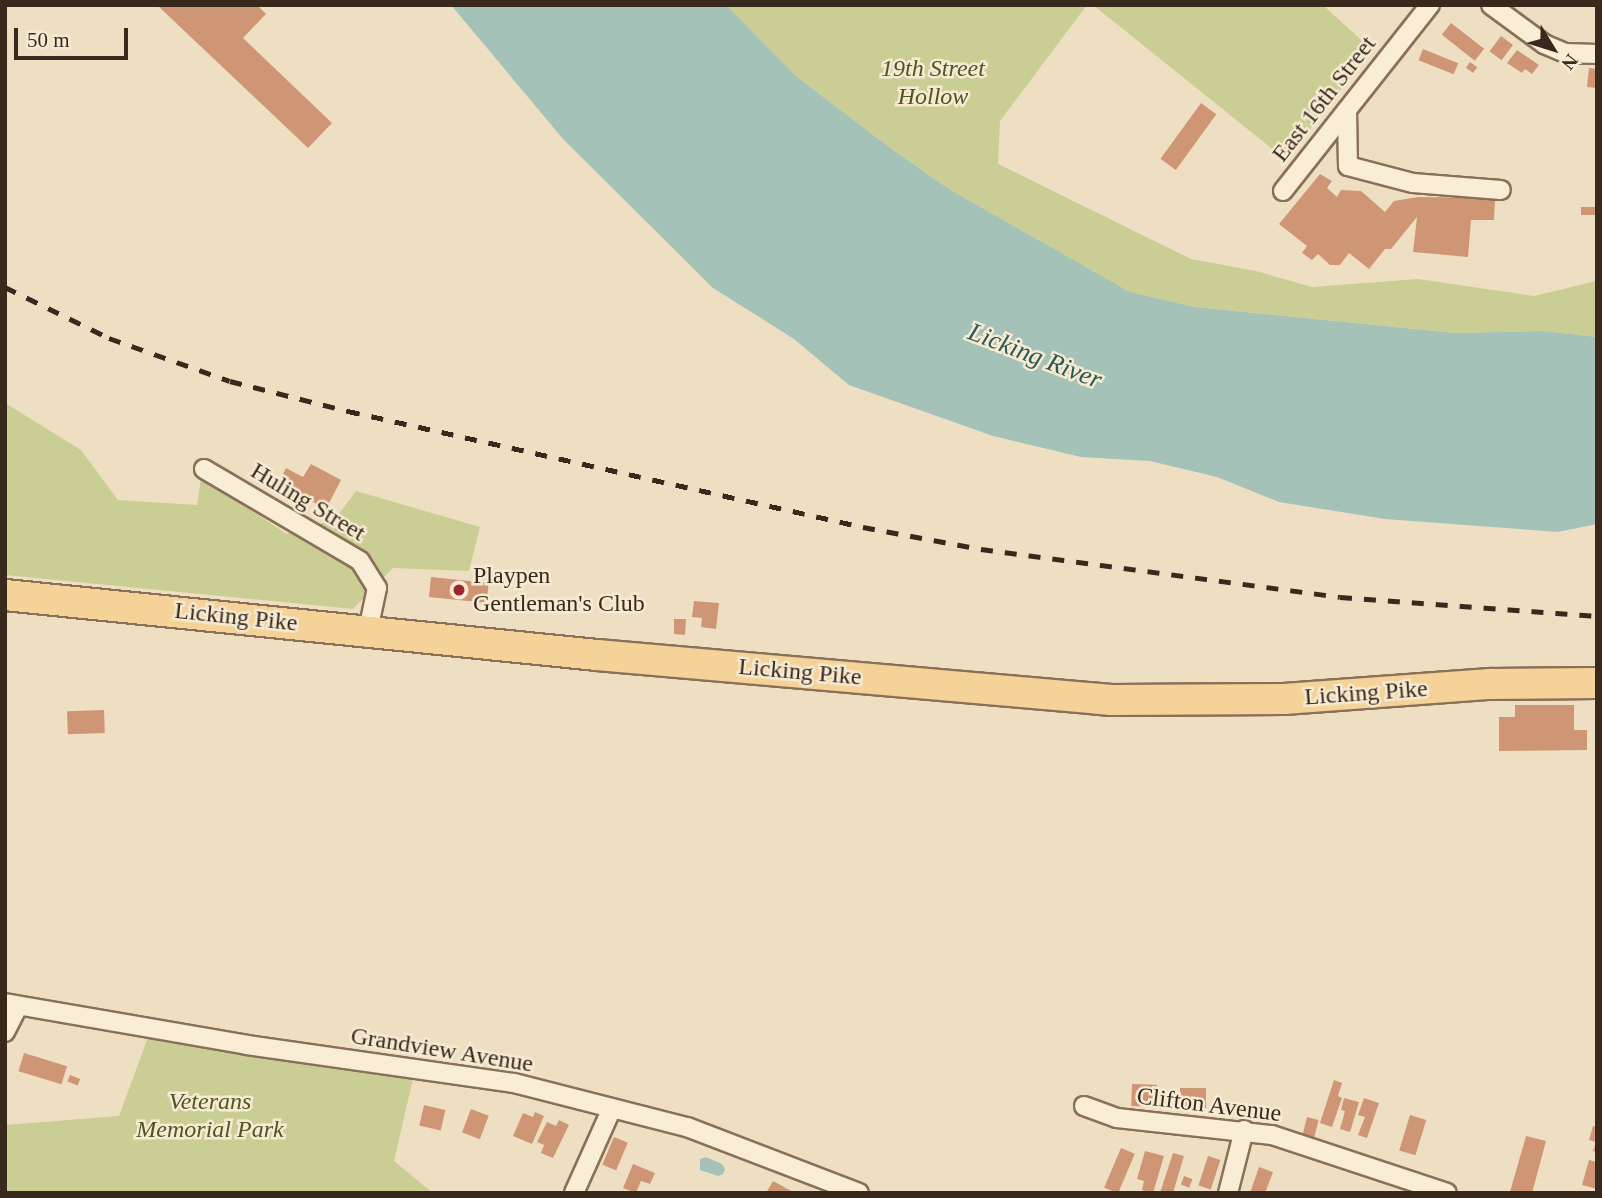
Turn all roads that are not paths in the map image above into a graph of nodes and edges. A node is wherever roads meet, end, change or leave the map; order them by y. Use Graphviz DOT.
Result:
graph roads {
  1 [pos="1430,5"];
  2 [pos="1490,5"];
  3 [pos="1596,54"];
  4 [pos="1347,110"];
  5 [pos="1501,190"];
  6 [pos="1283,191"];
  7 [pos="204,469"];
  8 [pos="5,594"];
  9 [pos="368,629"];
  10 [pos="1597,683"];
  11 [pos="11,1005"];
  12 [pos="5,1032"];
  13 [pos="1084,1106"];
  14 [pos="612,1108"];
  15 [pos="1244,1130"];
  16 [pos="829,1189"];
  17 [pos="575,1193"];
  18 [pos="859,1193"];
  19 [pos="1228,1193"];
  20 [pos="1447,1193"];
  1 -- 4 [label="street, East 16th Street"];
  2 -- 3 [label="street"];
  4 -- 5 [label="street"];
  4 -- 6 [label="street, East 16th Street"];
  7 -- 9 [label="street, Huling Street"];
  8 -- 9 [label="main road, Licking Pike"];
  9 -- 10 [label="main road, Licking Pike"];
  11 -- 12 [label="street"];
  11 -- 14 [label="street, Grandview Avenue"];
  13 -- 15 [label="street, Clifton Avenue"];
  14 -- 16 [label="street, Grandview Avenue"];
  14 -- 17 [label="street"];
  15 -- 19 [label="street"];
  15 -- 20 [label="street, Clifton Avenue"];
  16 -- 18 [label="street, Grandview Avenue"];
}
